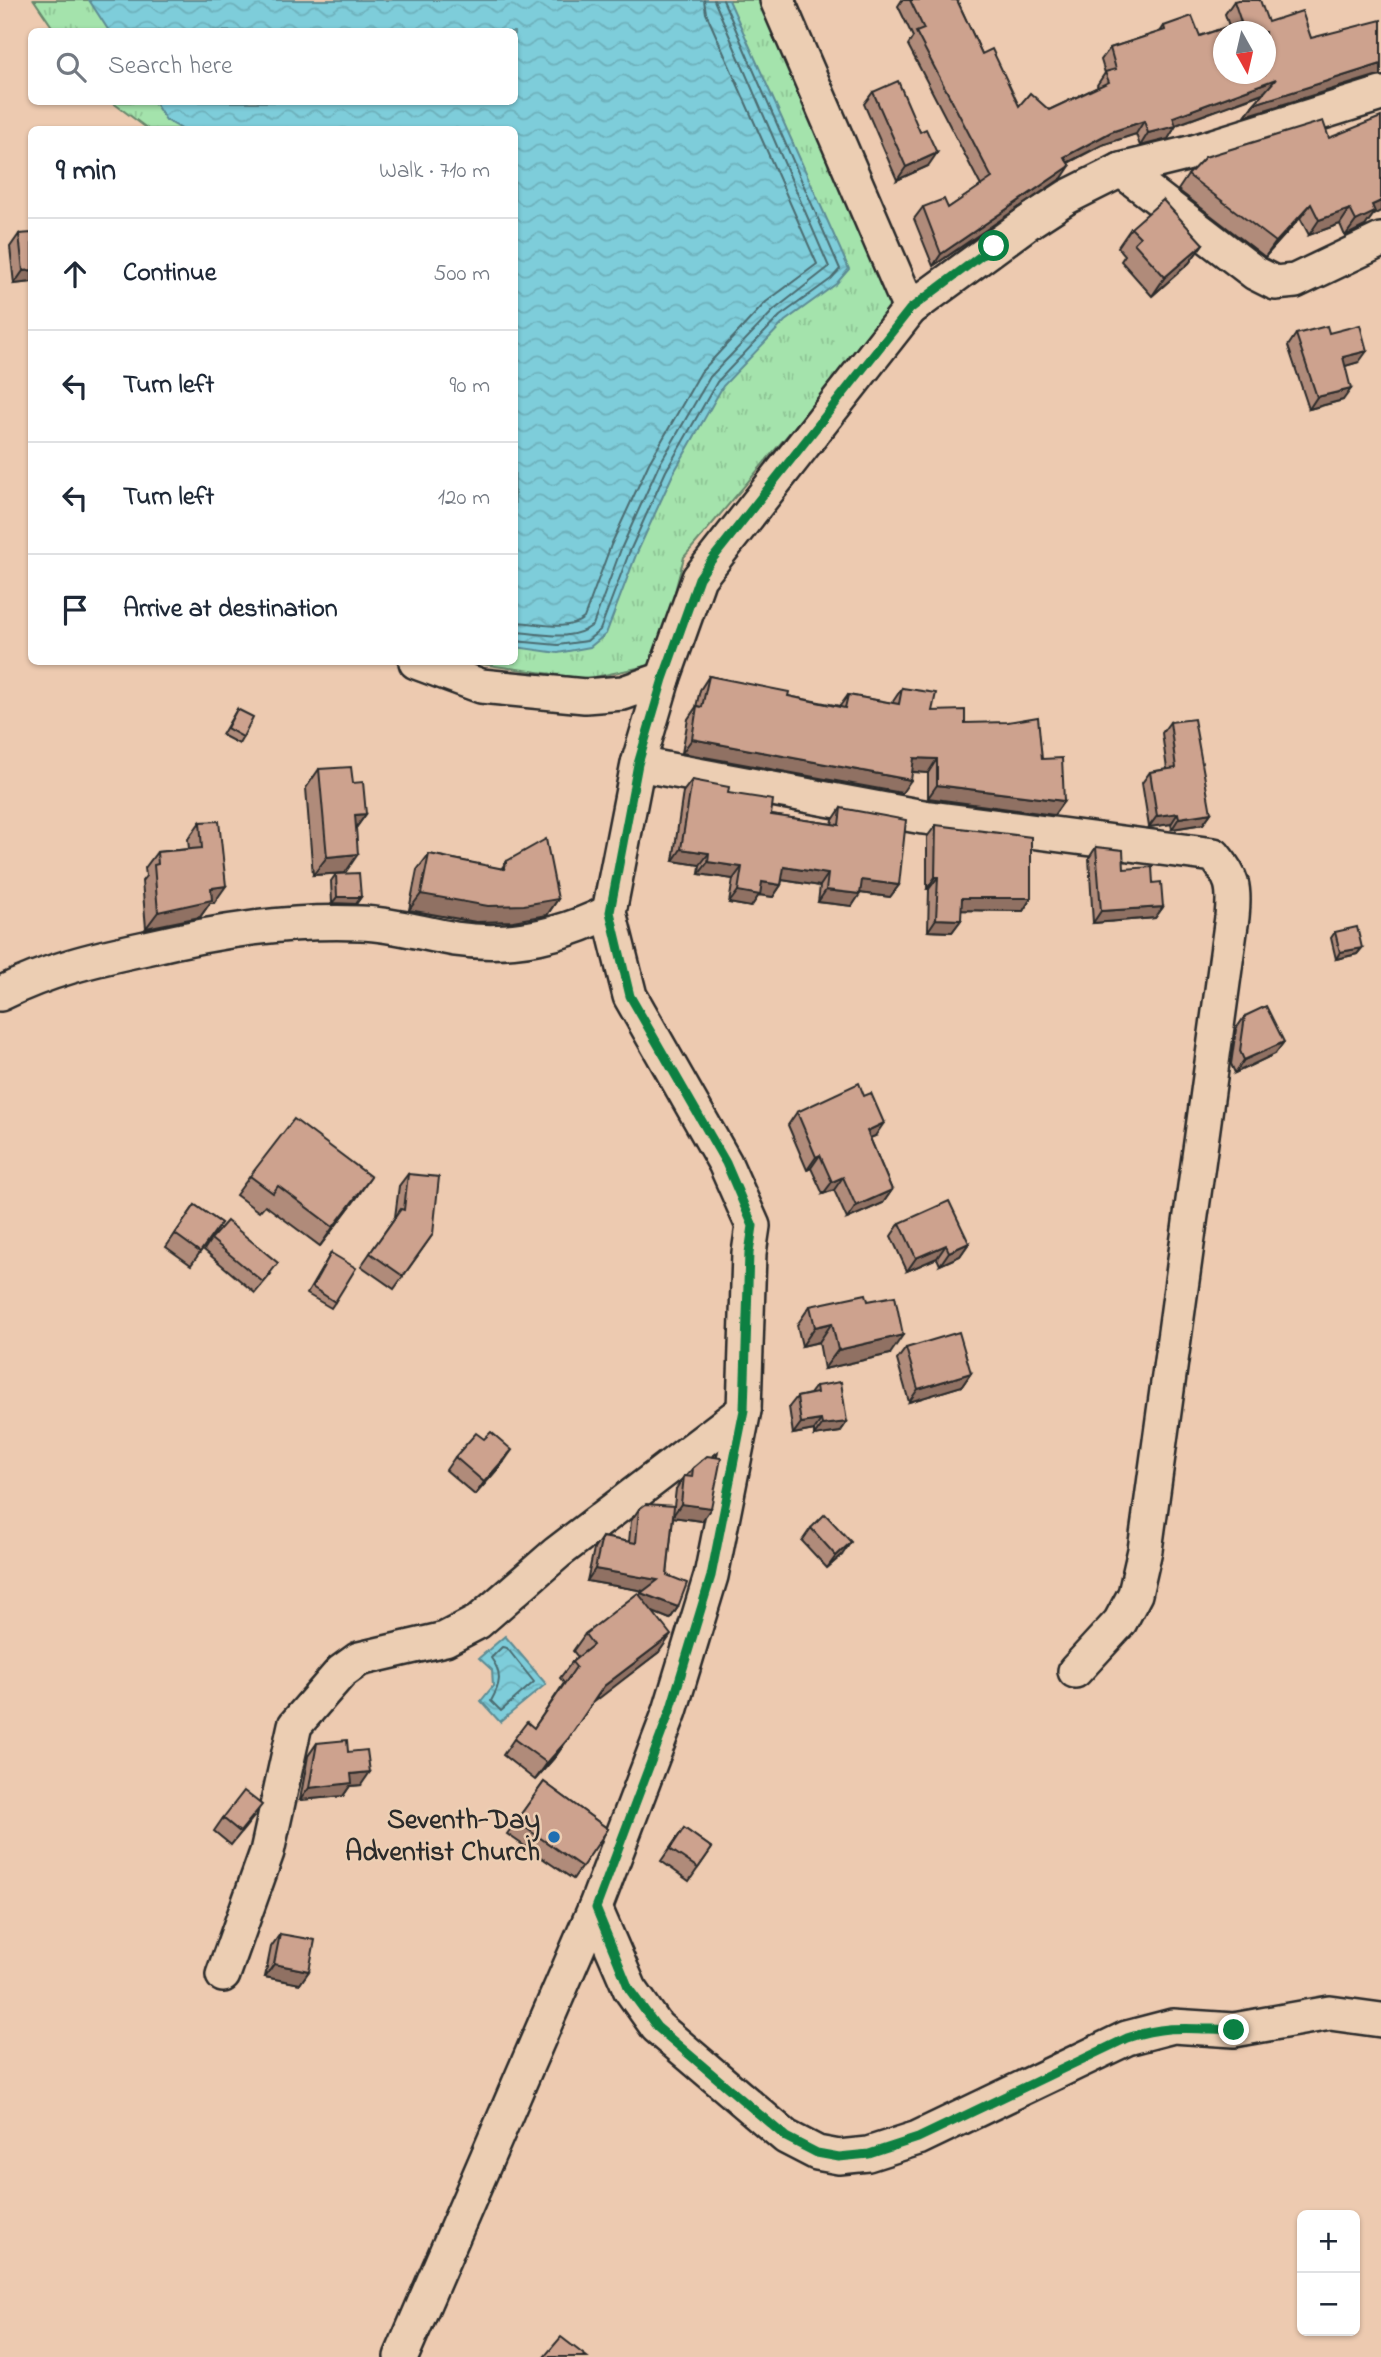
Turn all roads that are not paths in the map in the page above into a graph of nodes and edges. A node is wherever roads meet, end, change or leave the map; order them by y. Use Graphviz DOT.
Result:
graph roads {
  1 [pos="777,0"];
  2 [pos="1381,94"];
  3 [pos="1121,170"];
  4 [pos="1381,240"];
  5 [pos="910,309"];
  6 [pos="424,665"];
  7 [pos="663,679"];
  8 [pos="638,764"];
  9 [pos="610,912"];
  10 [pos="0,994"];
  11 [pos="744,1410"];
  12 [pos="1075,1671"];
  13 [pos="596,1908"];
  14 [pos="223,1975"];
  15 [pos="1381,2020"];
  16 [pos="401,2357"];
  1 -- 5 [label="street"];
  2 -- 3 [label="street"];
  3 -- 4 [label="street"];
  3 -- 5 [label="street"];
  5 -- 7 [label="street"];
  6 -- 7 [label="street"];
  7 -- 8 [label="street"];
  8 -- 9 [label="street"];
  8 -- 12 [label="street"];
  9 -- 10 [label="street"];
  9 -- 11 [label="street"];
  11 -- 13 [label="street"];
  11 -- 14 [label="street"];
  13 -- 15 [label="street"];
  13 -- 16 [label="street"];
}
